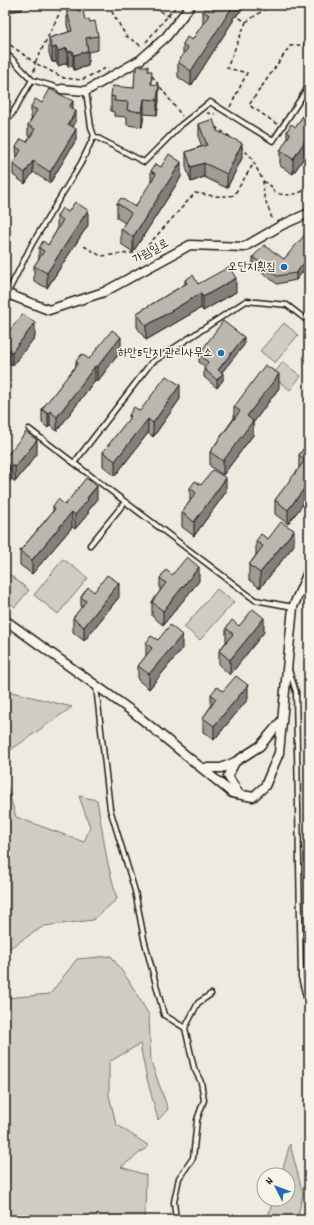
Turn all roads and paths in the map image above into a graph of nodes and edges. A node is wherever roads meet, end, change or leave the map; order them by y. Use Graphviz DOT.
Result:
graph roads {
  1 [pos="56,5"];
  2 [pos="83,5"];
  3 [pos="108,5"];
  4 [pos="148,5"];
  5 [pos="177,5"];
  6 [pos="191,5"];
  7 [pos="271,5"];
  8 [pos="61,10"];
  9 [pos="230,12"];
  10 [pos="168,16"];
  11 [pos="178,21"];
  12 [pos="246,22"];
  13 [pos="5,41"];
  14 [pos="309,44"];
  15 [pos="142,46"];
  16 [pos="138,50"];
  17 [pos="5,54"];
  18 [pos="35,63"];
  19 [pos="108,68"];
  20 [pos="149,72"];
  21 [pos="32,80"];
  22 [pos="309,86"];
  23 [pos="62,89"];
  24 [pos="86,91"];
  25 [pos="227,112"];
  26 [pos="5,121"];
  27 [pos="186,121"];
  28 [pos="212,125"];
  29 [pos="282,127"];
  30 [pos="94,136"];
  31 [pos="235,141"];
  32 [pos="240,146"];
  33 [pos="254,163"];
  34 [pos="263,181"];
  35 [pos="309,187"];
  36 [pos="309,213"];
  37 [pos="276,228"];
  38 [pos="84,246"];
  39 [pos="6,294"];
  40 [pos="309,322"];
  41 [pos="29,429"];
  42 [pos="74,463"];
  43 [pos="125,502"];
  44 [pos="90,545"];
  45 [pos="309,570"];
  46 [pos="293,607"];
  47 [pos="5,620"];
  48 [pos="287,664"];
  49 [pos="96,686"];
  50 [pos="282,720"];
  51 [pos="234,762"];
  52 [pos="203,768"];
  53 [pos="239,794"];
  54 [pos="211,994"];
  55 [pos="309,1019"];
  56 [pos="185,1028"];
  57 [pos="176,1220"];
  1 -- 8 [label="path"];
  2 -- 8 [label="path"];
  3 -- 15 [label="path"];
  4 -- 10 [label="path"];
  5 -- 10 [label="path"];
  6 -- 11 [label="street"];
  7 -- 12 [label="path"];
  8 -- 18 [label="path"];
  9 -- 12 [label="path"];
  10 -- 11 [label="path"];
  10 -- 15 [label="path"];
  11 -- 24 [label="street"];
  12 -- 25 [label="path"];
  13 -- 18 [label="path"];
  14 -- 29 [label="path"];
  15 -- 16 [label="path"];
  17 -- 21 [label="lane"];
  18 -- 19 [label="path"];
  20 -- 27 [label="path"];
  21 -- 23 [label="lane"];
  21 -- 26 [label="lane"];
  22 -- 29 [label="lane"];
  23 -- 24 [label="street"];
  24 -- 30 [label="lane"];
  25 -- 27 [label="lane"];
  25 -- 29 [label="lane"];
  27 -- 30 [label="lane"];
  28 -- 31 [label="path"];
  30 -- 39 [label="lane"];
  32 -- 33 [label="path"];
  33 -- 34 [label="path"];
  33 -- 38 [label="path"];
  34 -- 35 [label="path"];
  34 -- 37 [label="path"];
  36 -- 37 [label="street, 가림일로"];
  37 -- 39 [label="street, 가림일로"];
  40 -- 42 [label="lane"];
  41 -- 42 [label="lane"];
  42 -- 43 [label="lane"];
  43 -- 44 [label="lane"];
  43 -- 46 [label="lane"];
  45 -- 46 [label="street"];
  46 -- 48 [label="street"];
  47 -- 49 [label="street"];
  48 -- 50 [label="street"];
  48 -- 55 [label="lane"];
  49 -- 52 [label="street"];
  49 -- 56 [label="lane"];
  50 -- 51 [label="street"];
  50 -- 53 [label="street"];
  51 -- 52 [label="street"];
  51 -- 53 [label="street"];
  52 -- 53 [label="street"];
  54 -- 56 [label="lane"];
  56 -- 57 [label="lane"];
}
